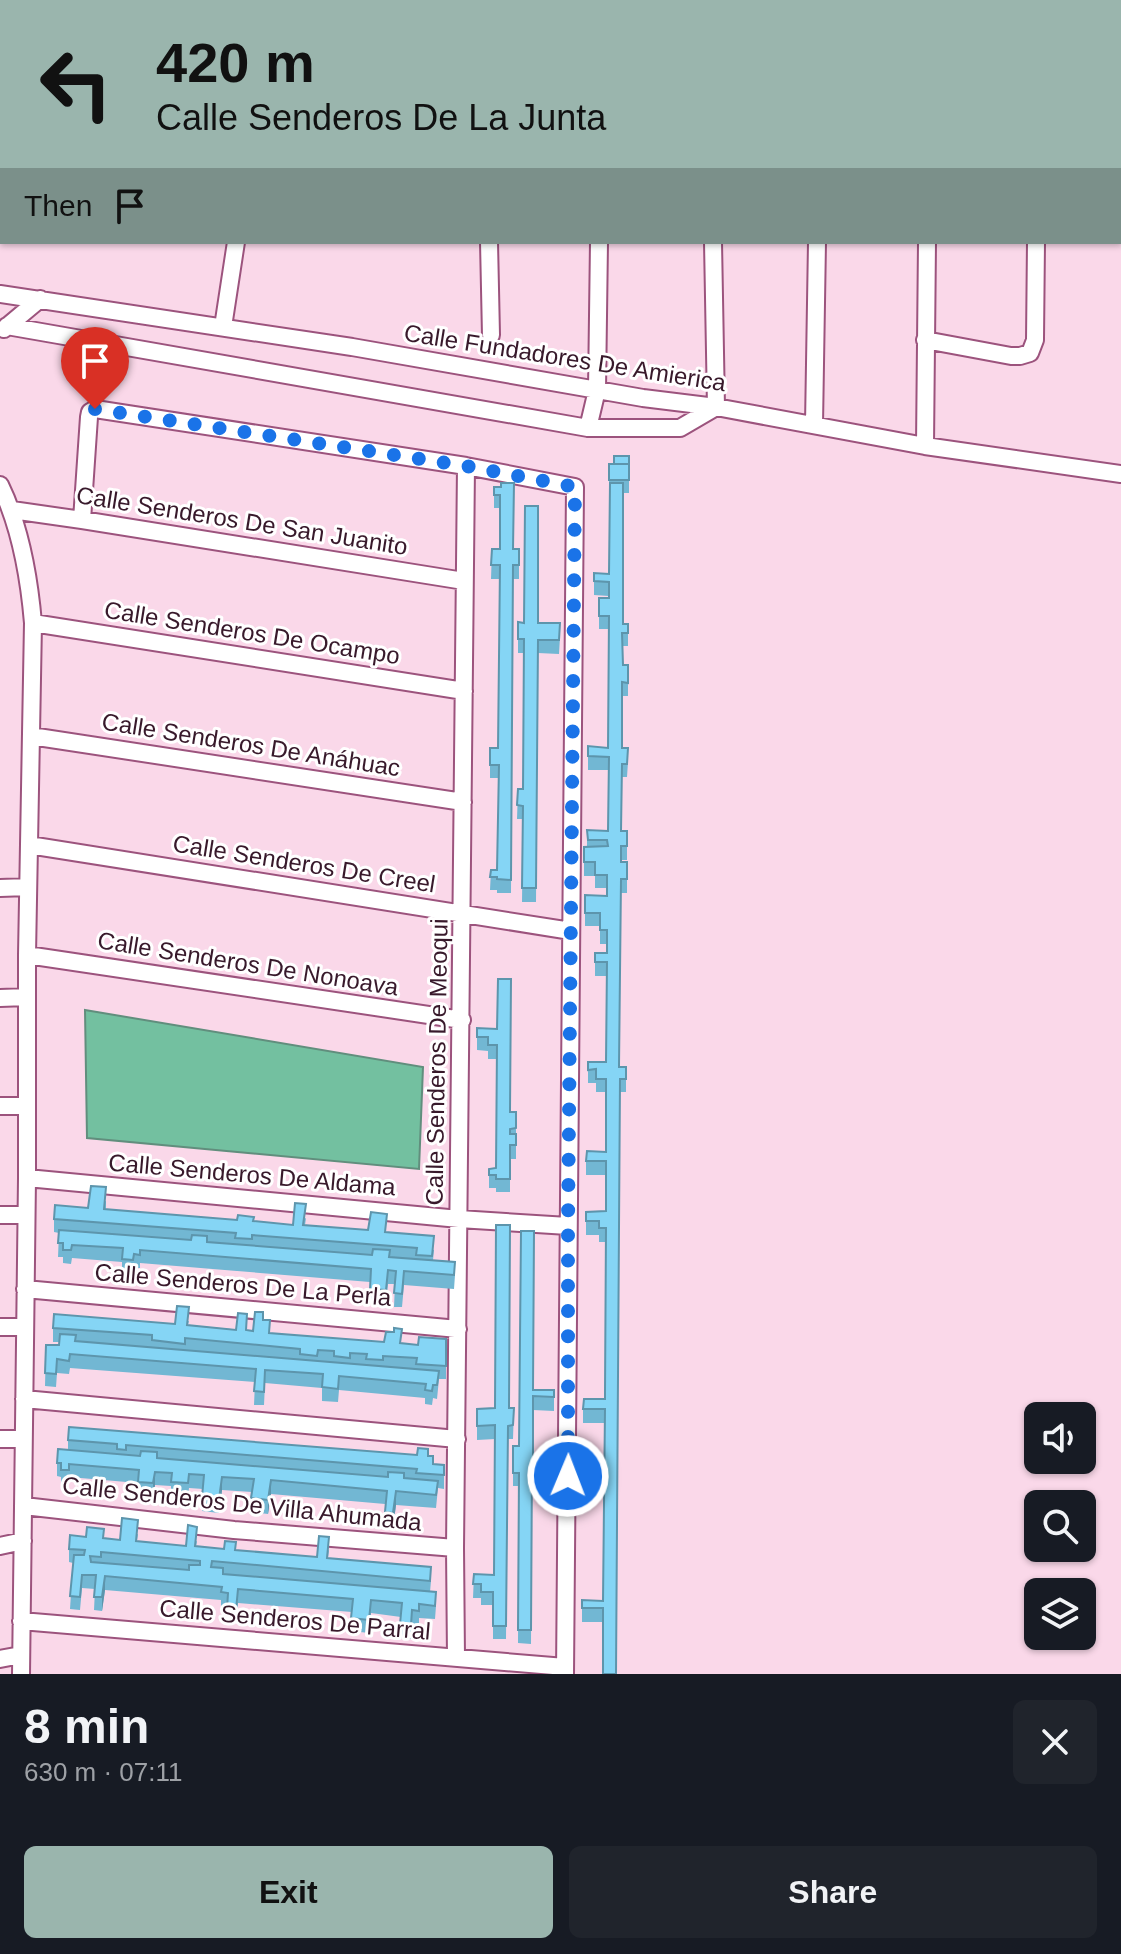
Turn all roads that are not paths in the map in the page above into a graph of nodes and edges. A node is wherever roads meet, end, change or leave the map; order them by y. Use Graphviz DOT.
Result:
graph roads {
  1 [pos="236,244"];
  2 [pos="489,244"];
  3 [pos="599,244"];
  4 [pos="713,244"];
  5 [pos="817,244"];
  6 [pos="927,244"];
  7 [pos="1036,244"];
  8 [pos="0,294"];
  9 [pos="40,299"];
  10 [pos="223,327"];
  11 [pos="4,330"];
  12 [pos="491,335"];
  13 [pos="925,340"];
  14 [pos="597,390"];
  15 [pos="716,407"];
  16 [pos="814,425"];
  17 [pos="588,428"];
  18 [pos="925,446"];
  19 [pos="466,466"];
  20 [pos="1121,474"];
  21 [pos="0,485"];
  22 [pos="12,510"];
  23 [pos="82,520"];
  24 [pos="464,581"];
  25 [pos="33,623"];
  26 [pos="464,691"];
  27 [pos="31,736"];
  28 [pos="463,802"];
  29 [pos="29,845"];
  30 [pos="28,887"];
  31 [pos="0,888"];
  32 [pos="462,913"];
  33 [pos="571,931"];
  34 [pos="27,955"];
  35 [pos="27,997"];
  36 [pos="0,998"];
  37 [pos="462,1020"];
  38 [pos="0,1106"];
  39 [pos="27,1106"];
  40 [pos="27,1178"];
  41 [pos="0,1215"];
  42 [pos="26,1215"];
  43 [pos="459,1219"];
  44 [pos="568,1226"];
  45 [pos="25,1289"];
  46 [pos="0,1327"];
  47 [pos="24,1327"];
  48 [pos="458,1329"];
  49 [pos="24,1399"];
  50 [pos="0,1439"];
  51 [pos="23,1439"];
  52 [pos="457,1439"];
  53 [pos="24,1506"];
  54 [pos="23,1541"];
  55 [pos="0,1546"];
  56 [pos="455,1548"];
  57 [pos="21,1621"];
  58 [pos="21,1655"];
  59 [pos="456,1658"];
  60 [pos="0,1659"];
  61 [pos="565,1671"];
  62 [pos="21,1674"];
  1 -- 10 [label="street"];
  2 -- 12 [label="street"];
  3 -- 14 [label="street"];
  4 -- 15 [label="street"];
  5 -- 16 [label="street"];
  6 -- 13 [label="street"];
  7 -- 13 [label="street"];
  8 -- 9 [label="street, Calle Fundadores De Amierica"];
  9 -- 10 [label="street, Calle Fundadores De Amierica"];
  9 -- 11 [label="street"];
  10 -- 14 [label="street, Calle Fundadores De Amierica"];
  11 -- 17 [label="street"];
  13 -- 18 [label="street"];
  14 -- 15 [label="street, Calle Fundadores De Amierica"];
  14 -- 17 [label="street"];
  15 -- 16 [label="street, Calle Fundadores De Amierica"];
  15 -- 17 [label="street"];
  16 -- 18 [label="street, Calle Fundadores De Amierica"];
  18 -- 20 [label="street, Calle Fundadores De Amierica"];
  19 -- 23 [label="street"];
  19 -- 24 [label="street, Calle Senderos De Meoqui"];
  19 -- 33 [label="street"];
  21 -- 22 [label="street"];
  22 -- 23 [label="street, Calle Senderos De San Juanito"];
  22 -- 25 [label="street"];
  23 -- 24 [label="street, Calle Senderos De San Juanito"];
  24 -- 26 [label="street, Calle Senderos De Meoqui"];
  25 -- 26 [label="street, Calle Senderos De Ocampo"];
  25 -- 27 [label="street"];
  26 -- 28 [label="street, Calle Senderos De Meoqui"];
  27 -- 28 [label="street, Calle Senderos De Anáhuac"];
  27 -- 29 [label="street"];
  28 -- 32 [label="street, Calle Senderos De Meoqui"];
  29 -- 30 [label="street"];
  29 -- 32 [label="street, Calle Senderos De Creel"];
  30 -- 31 [label="street"];
  30 -- 34 [label="street"];
  32 -- 33 [label="street, Calle Senderos De Creel"];
  32 -- 37 [label="street, Calle Senderos De Meoqui"];
  33 -- 44 [label="street"];
  34 -- 35 [label="street"];
  34 -- 37 [label="street, Calle Senderos De Nonoava"];
  35 -- 36 [label="street"];
  35 -- 39 [label="street"];
  37 -- 43 [label="street, Calle Senderos De Meoqui"];
  38 -- 39 [label="street"];
  39 -- 40 [label="street"];
  40 -- 42 [label="street"];
  40 -- 43 [label="street, Calle Senderos De Aldama"];
  41 -- 42 [label="street"];
  42 -- 45 [label="street"];
  43 -- 44 [label="street, Calle Senderos De Aldama"];
  43 -- 48 [label="street, Calle Senderos De Meoqui"];
  44 -- 61 [label="street"];
  45 -- 47 [label="street"];
  45 -- 48 [label="street, Calle Senderos De La Perla"];
  46 -- 47 [label="street"];
  47 -- 49 [label="street"];
  48 -- 52 [label="street, Calle Senderos De Meoqui"];
  49 -- 51 [label="street"];
  49 -- 52 [label="street"];
  50 -- 51 [label="street"];
  51 -- 53 [label="street"];
  52 -- 56 [label="street, Calle Senderos De Meoqui"];
  53 -- 54 [label="street"];
  53 -- 56 [label="street, Calle Senderos De Villa Ahumada"];
  54 -- 55 [label="street"];
  54 -- 57 [label="street"];
  56 -- 59 [label="street, Calle Senderos De Meoqui"];
  57 -- 58 [label="street"];
  57 -- 59 [label="street, Calle Senderos De Parral"];
  58 -- 60 [label="street"];
  58 -- 62 [label="street"];
  59 -- 61 [label="street, Calle Senderos De Parral"];
}
